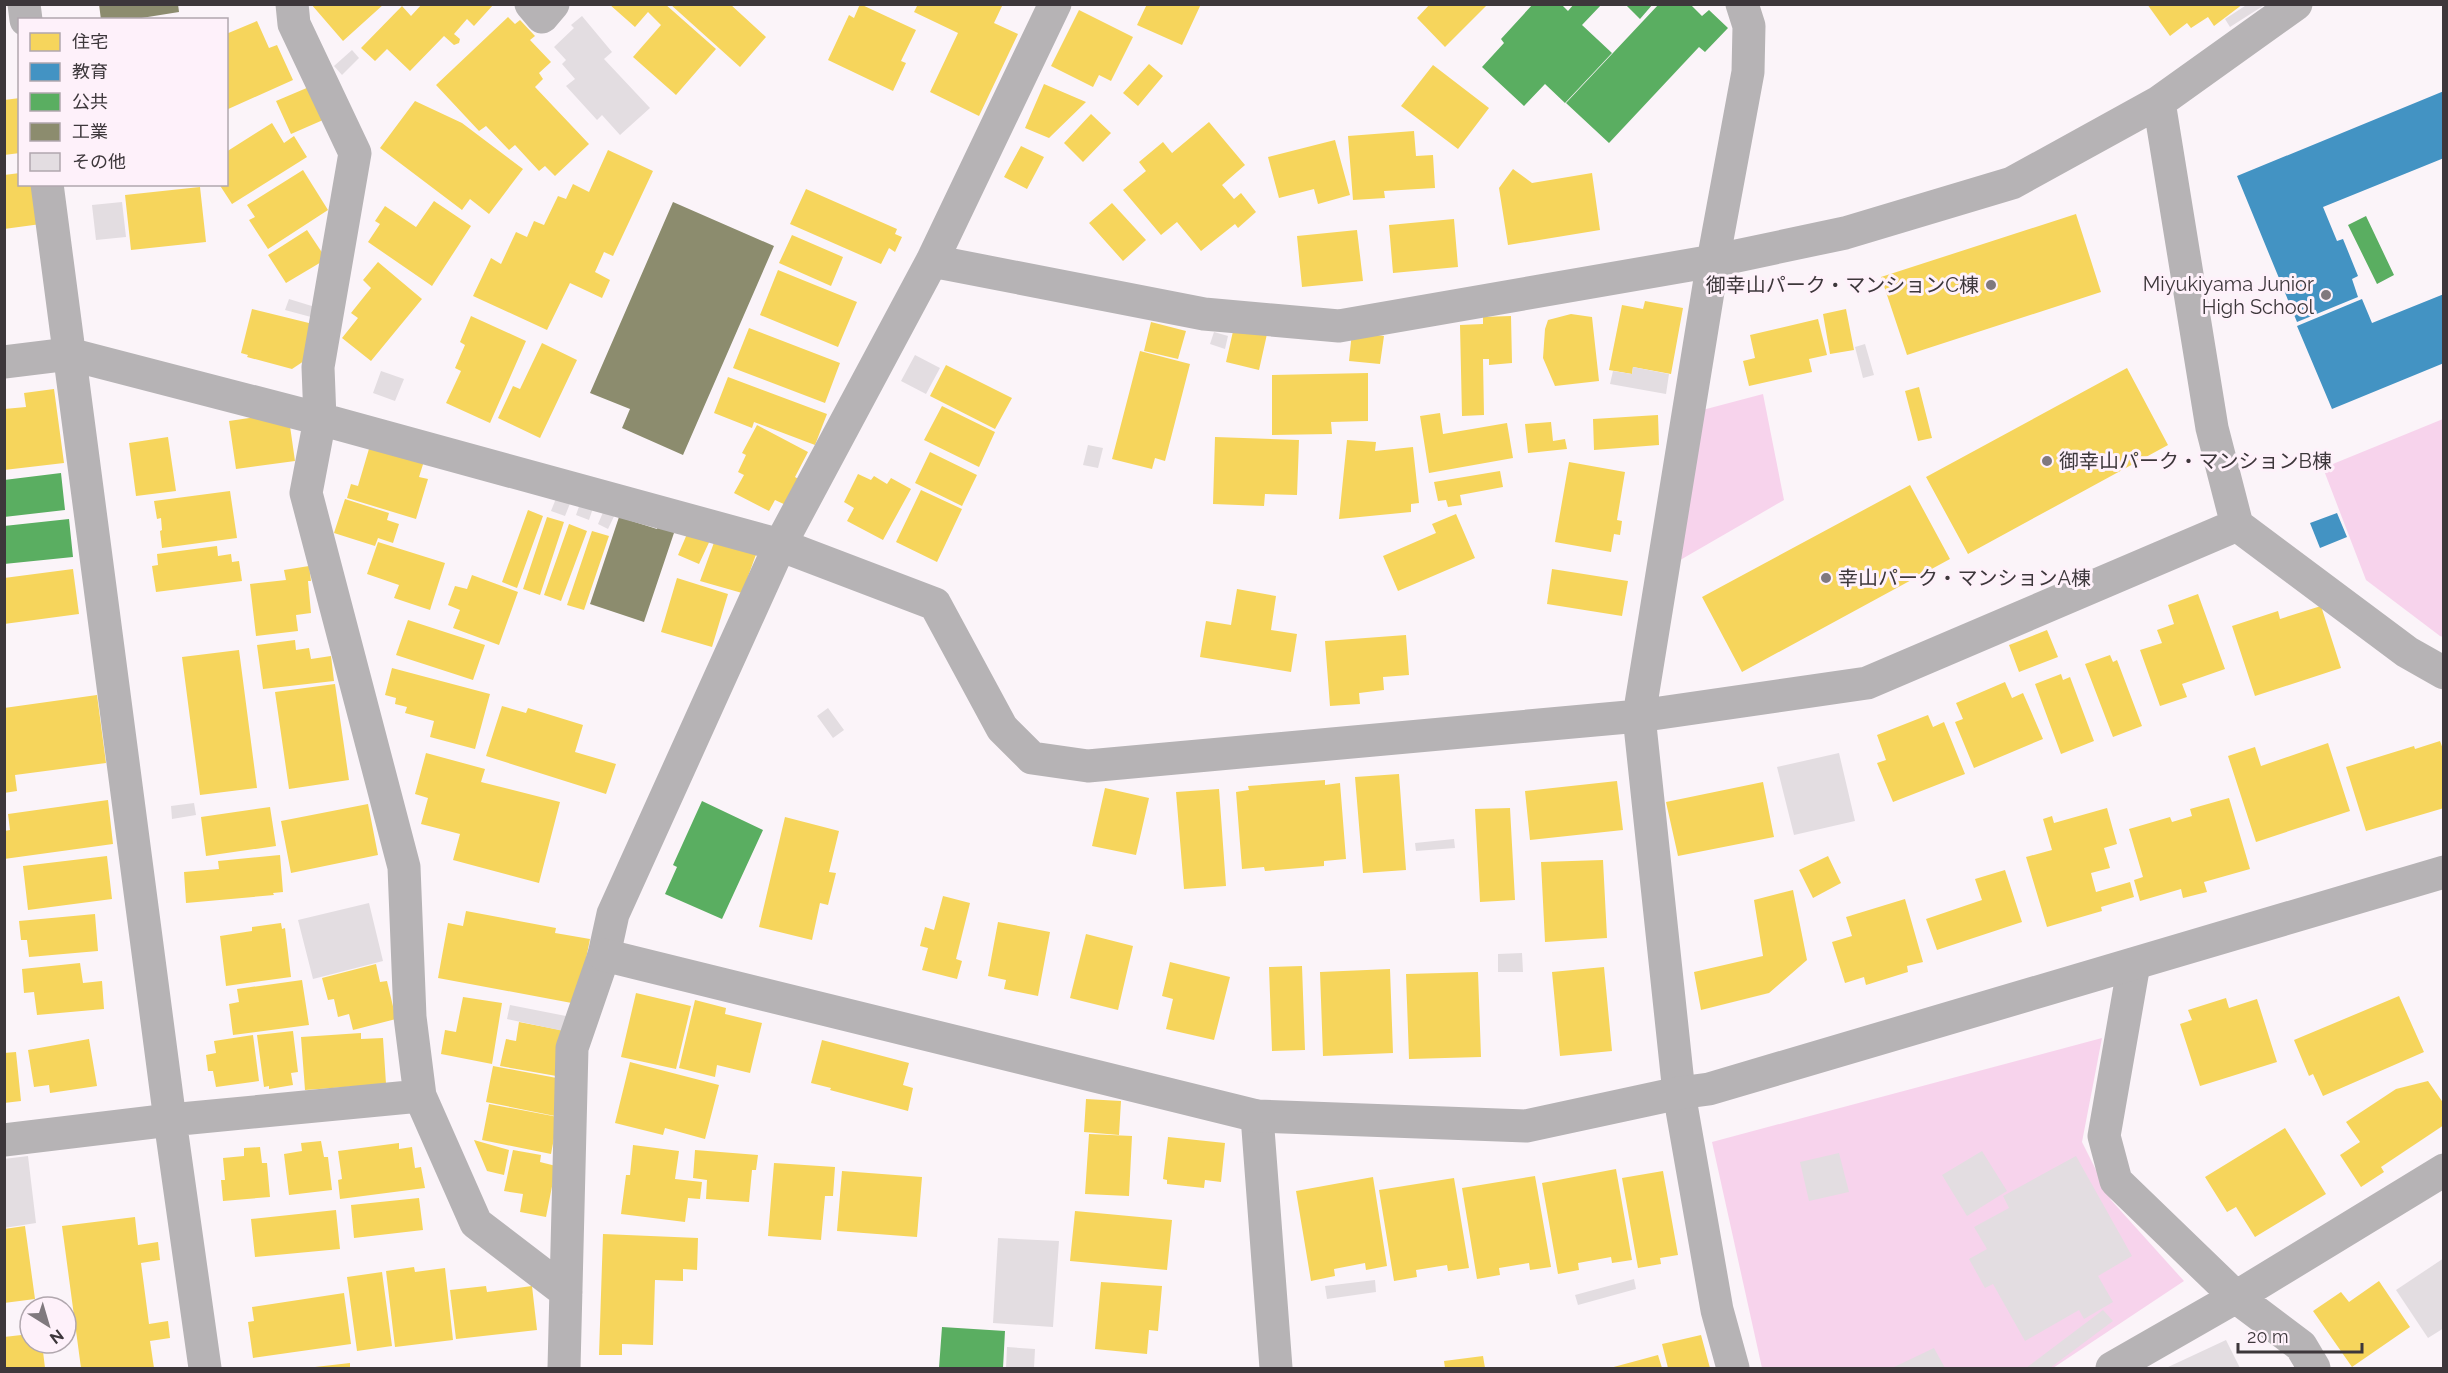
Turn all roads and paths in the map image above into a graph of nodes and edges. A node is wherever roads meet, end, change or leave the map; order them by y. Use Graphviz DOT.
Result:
graph roads {
  1 [pos="292,4"];
  2 [pos="531,4"];
  3 [pos="553,4"];
  4 [pos="1055,4"];
  5 [pos="1742,4"];
  6 [pos="2296,4"];
  7 [pos="2159,102"];
  8 [pos="47,186"];
  9 [pos="932,261"];
  10 [pos="1713,261"];
  11 [pos="69,354"];
  12 [pos="4,362"];
  13 [pos="320,419"];
  14 [pos="2237,525"];
  15 [pos="780,545"];
  16 [pos="2444,673"];
  17 [pos="1639,716"];
  18 [pos="2444,872"];
  19 [pos="604,955"];
  20 [pos="2134,964"];
  21 [pos="1679,1093"];
  22 [pos="420,1095"];
  23 [pos="1257,1116"];
  24 [pos="170,1120"];
  25 [pos="4,1140"];
  26 [pos="2444,1170"];
  27 [pos="566,1292"];
  28 [pos="2236,1296"];
  29 [pos="205,1368"];
  30 [pos="564,1368"];
  31 [pos="1276,1368"];
  32 [pos="1733,1368"];
  33 [pos="2112,1368"];
  34 [pos="2314,1368"];
  1 -- 13 [label="street"];
  2 -- 3 [label="street"];
  4 -- 9 [label="street"];
  5 -- 10 [label="street"];
  6 -- 7 [label="street"];
  7 -- 10 [label="street"];
  7 -- 14 [label="street"];
  8 -- 11 [label="street"];
  9 -- 10 [label="street"];
  9 -- 15 [label="street"];
  10 -- 17 [label="street"];
  11 -- 12 [label="street"];
  11 -- 13 [label="street"];
  11 -- 24 [label="street"];
  13 -- 15 [label="street"];
  13 -- 22 [label="street"];
  14 -- 16 [label="street"];
  14 -- 17 [label="street"];
  15 -- 17 [label="street"];
  15 -- 19 [label="street"];
  17 -- 21 [label="street"];
  18 -- 20 [label="street"];
  19 -- 23 [label="street"];
  19 -- 27 [label="street"];
  20 -- 21 [label="street"];
  20 -- 28 [label="street"];
  21 -- 23 [label="street"];
  21 -- 32 [label="street"];
  22 -- 24 [label="street"];
  22 -- 27 [label="street"];
  23 -- 31 [label="street"];
  24 -- 25 [label="street"];
  24 -- 29 [label="street"];
  26 -- 28 [label="street"];
  27 -- 30 [label="street"];
  28 -- 33 [label="street"];
  28 -- 34 [label="street"];
}
